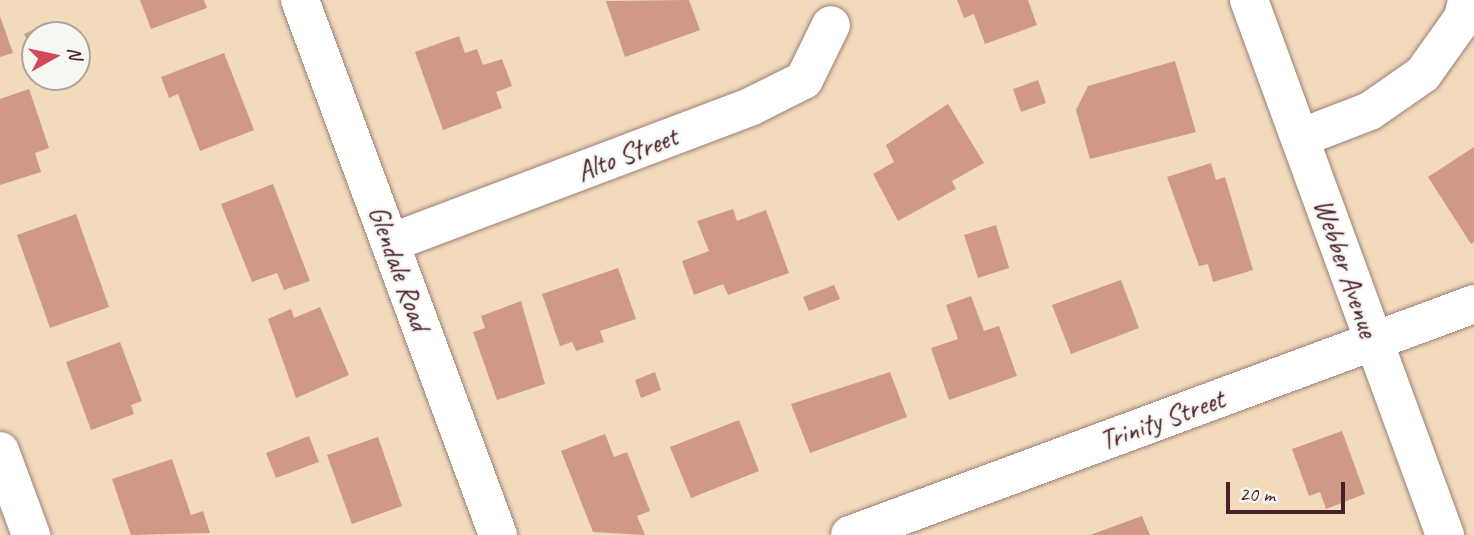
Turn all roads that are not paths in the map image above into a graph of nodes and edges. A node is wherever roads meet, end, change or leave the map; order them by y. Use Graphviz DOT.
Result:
graph roads {
  1 [pos="300,0"];
  2 [pos="1249,0"];
  3 [pos="1467,0"];
  4 [pos="831,25"];
  5 [pos="1300,138"];
  6 [pos="390,243"];
  7 [pos="1474,304"];
  8 [pos="1372,343"];
  9 [pos="0,451"];
  10 [pos="31,535"];
  11 [pos="498,535"];
  12 [pos="850,535"];
  13 [pos="1445,535"];
  1 -- 6 [label="street, Glendale Road"];
  2 -- 5 [label="street, Webber Avenue"];
  3 -- 5 [label="street"];
  4 -- 6 [label="street, Alto Street"];
  5 -- 8 [label="street, Webber Avenue"];
  6 -- 11 [label="street, Glendale Road"];
  7 -- 8 [label="street, Trinity Street"];
  8 -- 12 [label="street, Trinity Street"];
  8 -- 13 [label="street, Webber Avenue"];
  9 -- 10 [label="street"];
}
